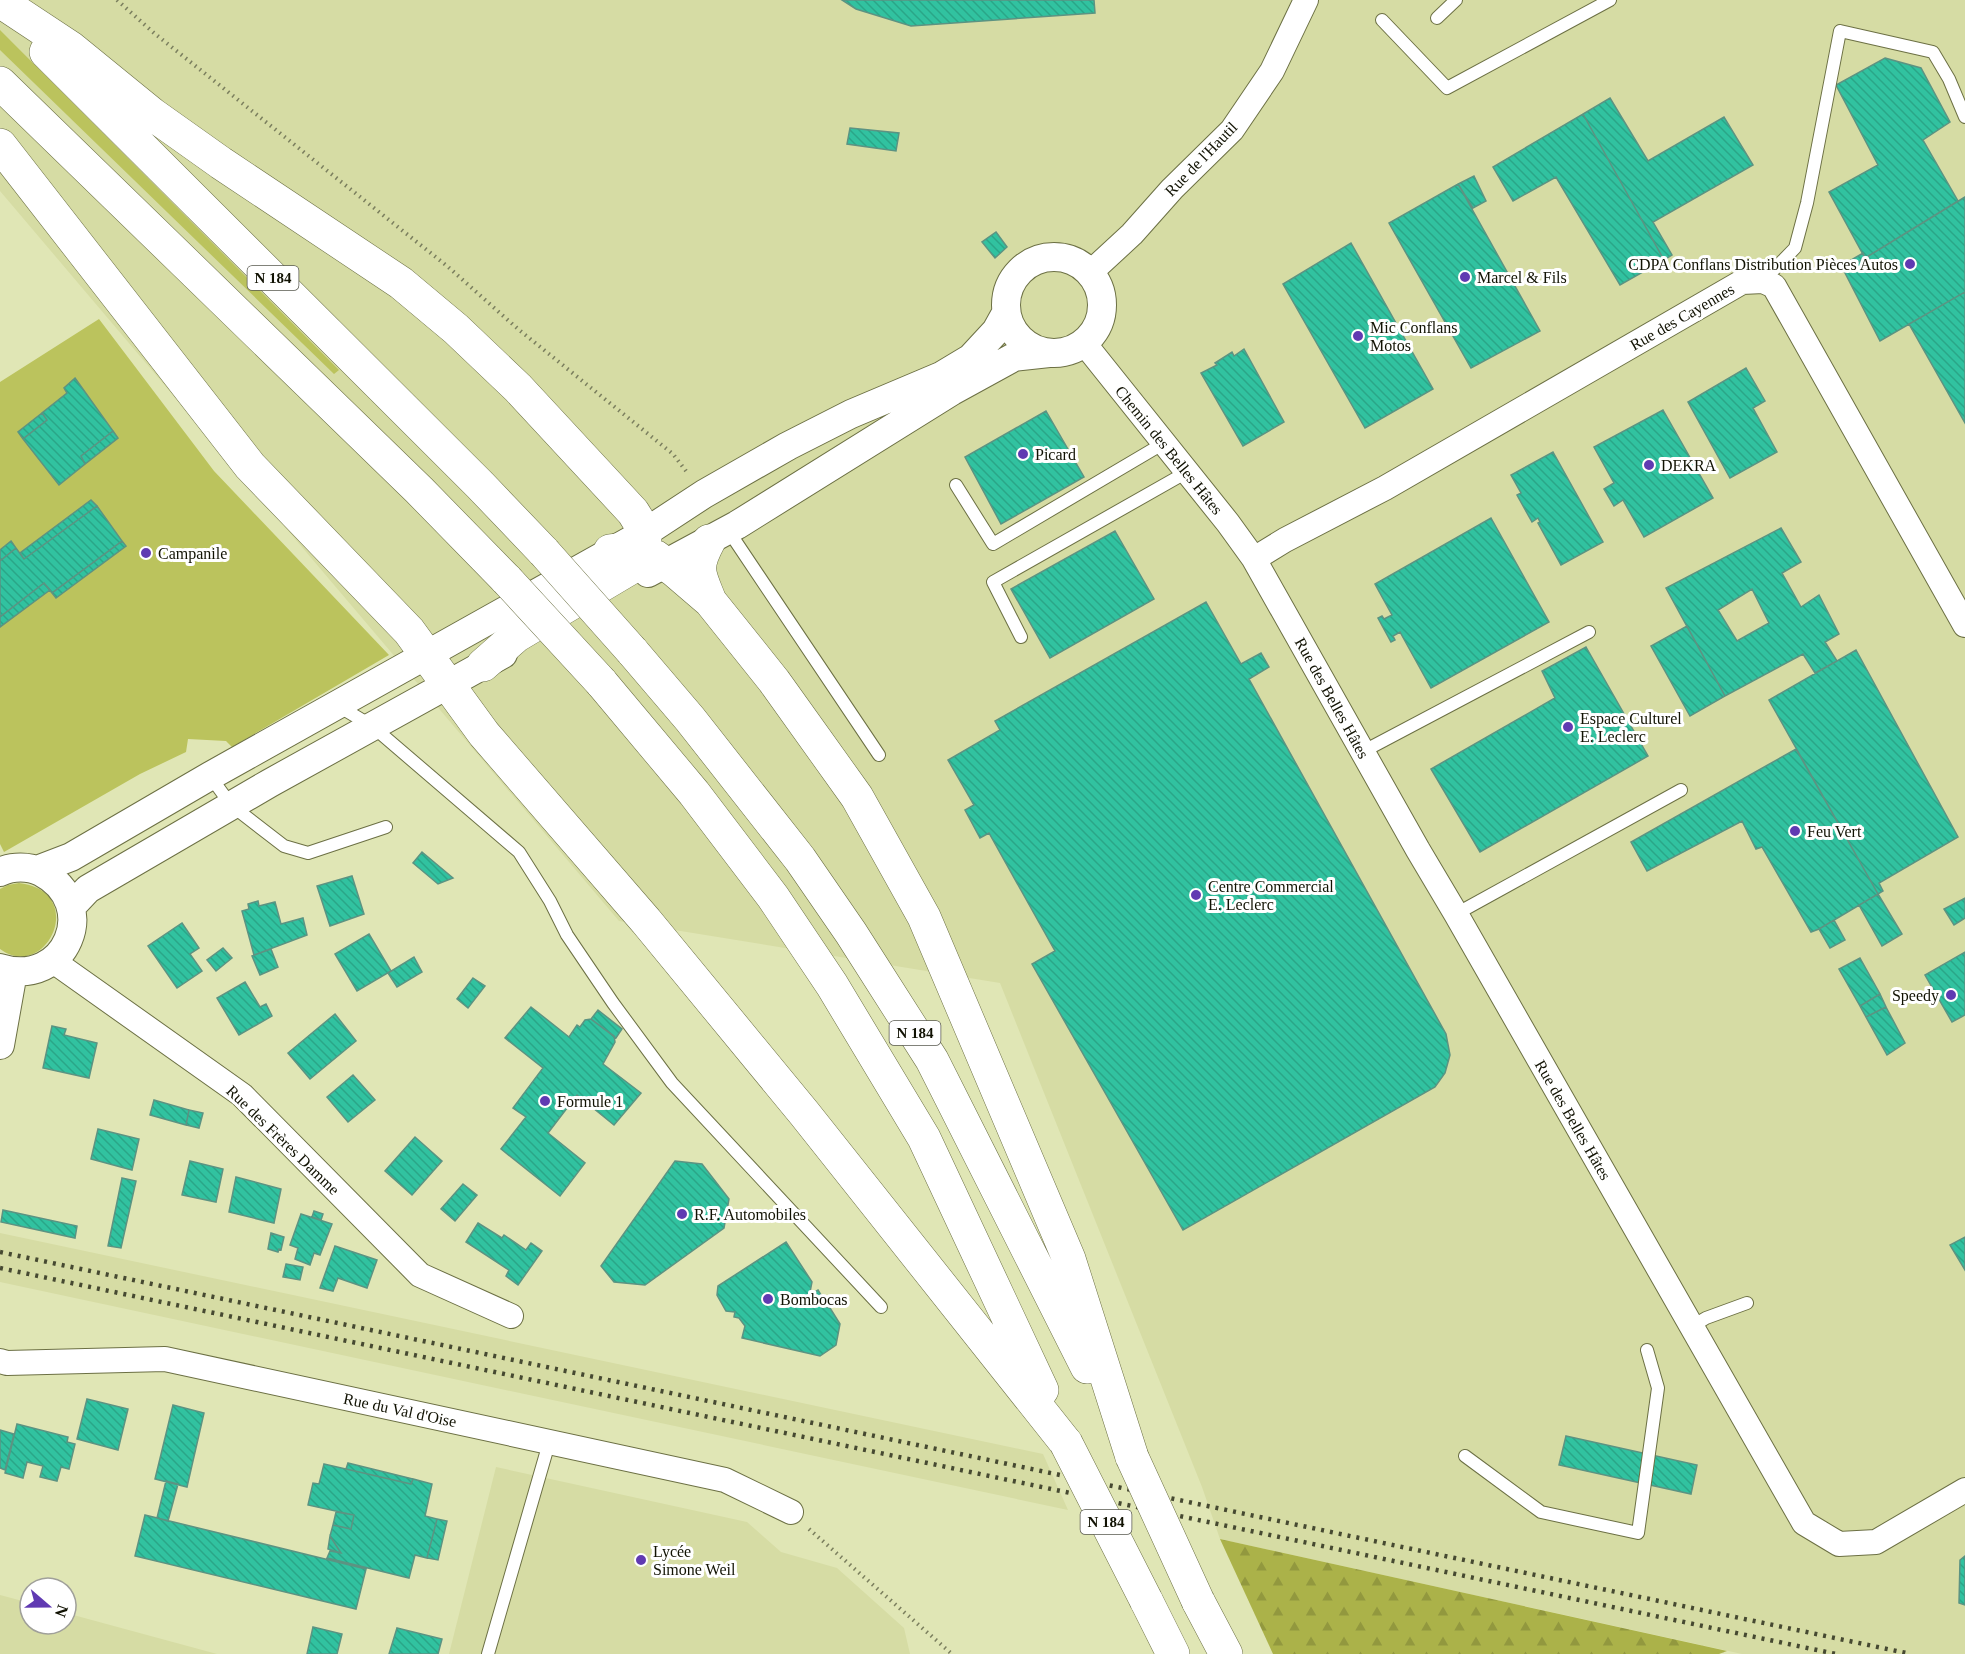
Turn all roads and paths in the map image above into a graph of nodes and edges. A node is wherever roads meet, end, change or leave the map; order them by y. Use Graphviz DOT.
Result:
graph roads {
  1 [pos="117,0"];
  2 [pos="1306,0"];
  3 [pos="1456,0"];
  4 [pos="1610,0"];
  5 [pos="0,3"];
  6 [pos="1437,18"];
  7 [pos="1382,20"];
  8 [pos="0,83"];
  9 [pos="1965,117"];
  10 [pos="0,145"];
  11 [pos="1092,271"];
  12 [pos="1763,281"];
  13 [pos="1006,313"];
  14 [pos="1084,343"];
  15 [pos="1049,353"];
  16 [pos="1164,443"];
  17 [pos="1187,472"];
  18 [pos="956,485"];
  19 [pos="704,494"];
  20 [pos="719,536"];
  21 [pos="651,549"];
  22 [pos="606,552"];
  23 [pos="1254,559"];
  24 [pos="710,601"];
  25 [pos="1965,625"];
  26 [pos="1589,633"];
  27 [pos="1021,637"];
  28 [pos="426,654"];
  29 [pos="465,681"];
  30 [pos="334,706"];
  31 [pos="372,726"];
  32 [pos="1362,752"];
  33 [pos="879,754"];
  34 [pos="210,776"];
  35 [pos="1681,790"];
  36 [pos="231,805"];
  37 [pos="386,827"];
  38 [pos="37,870"];
  39 [pos="0,872"];
  40 [pos="71,908"];
  41 [pos="1456,914"];
  42 [pos="53,961"];
  43 [pos="6,970"];
  44 [pos="0,1045"];
  45 [pos="1747,1303"];
  46 [pos="881,1307"];
  47 [pos="511,1316"];
  48 [pos="1691,1327"];
  49 [pos="1647,1350"];
  50 [pos="0,1361"];
  51 [pos="549,1443"];
  52 [pos="1066,1443"];
  53 [pos="1465,1456"];
  54 [pos="1132,1457"];
  55 [pos="1965,1490"];
  56 [pos="791,1512"];
  57 [pos="489,1654"];
  58 [pos="952,1654"];
  59 [pos="1173,1654"];
  60 [pos="1226,1654"];
  1 -- 19 [label="path"];
  2 -- 11 [label="street, Rue de l'Hautil"];
  3 -- 6 [label="lane"];
  4 -- 7 [label="lane"];
  5 -- 21 [label="main road"];
  5 -- 54 [label="main road, N 184, bridge"];
  8 -- 52 [label="main road, N 184, bridge"];
  9 -- 12 [label="lane"];
  10 -- 28 [label="main road"];
  11 -- 13 [label="street"];
  11 -- 14 [label="street"];
  12 -- 23 [label="street, Rue des Cayennes"];
  12 -- 25 [label="street"];
  13 -- 15 [label="street"];
  13 -- 19 [label="street"];
  14 -- 15 [label="street"];
  14 -- 16 [label="street, Chemin des Belles Hâtes"];
  15 -- 20 [label="street"];
  16 -- 17 [label="street, Chemin des Belles Hâtes"];
  16 -- 18 [label="lane"];
  17 -- 23 [label="street, Chemin des Belles Hâtes"];
  17 -- 27 [label="lane"];
  19 -- 21 [label="street"];
  20 -- 21 [label="street"];
  20 -- 24 [label="main road"];
  20 -- 33 [label="lane"];
  21 -- 22 [label="main road"];
  21 -- 24 [label="main road"];
  21 -- 29 [label="main road"];
  22 -- 28 [label="street"];
  22 -- 29 [label="main road"];
  23 -- 32 [label="street, Rue des Belles Hâtes"];
  24 -- 54 [label="main road"];
  26 -- 32 [label="lane"];
  28 -- 29 [label="main road"];
  28 -- 30 [label="street"];
  29 -- 31 [label="street"];
  29 -- 52 [label="main road"];
  30 -- 31 [label="lane"];
  30 -- 34 [label="street"];
  31 -- 36 [label="street"];
  31 -- 46 [label="lane"];
  32 -- 41 [label="street, Rue des Belles Hâtes"];
  34 -- 36 [label="lane"];
  34 -- 38 [label="street"];
  35 -- 41 [label="lane"];
  36 -- 37 [label="lane"];
  36 -- 40 [label="street"];
  38 -- 39 [label="street"];
  38 -- 40 [label="street"];
  40 -- 42 [label="street"];
  41 -- 48 [label="street, Rue des Belles Hâtes"];
  42 -- 43 [label="street"];
  42 -- 47 [label="street, Rue des Frères Damme"];
  43 -- 44 [label="street"];
  45 -- 48 [label="lane"];
  48 -- 55 [label="street, Rue des Belles Hâtes"];
  49 -- 53 [label="lane"];
  50 -- 51 [label="street, Rue du Val d'Oise"];
  51 -- 56 [label="street, Rue du Val d'Oise"];
  51 -- 57 [label="lane"];
  52 -- 59 [label="main road, N 184, bridge"];
  54 -- 60 [label="main road, N 184, bridge"];
  56 -- 58 [label="path"];
}
